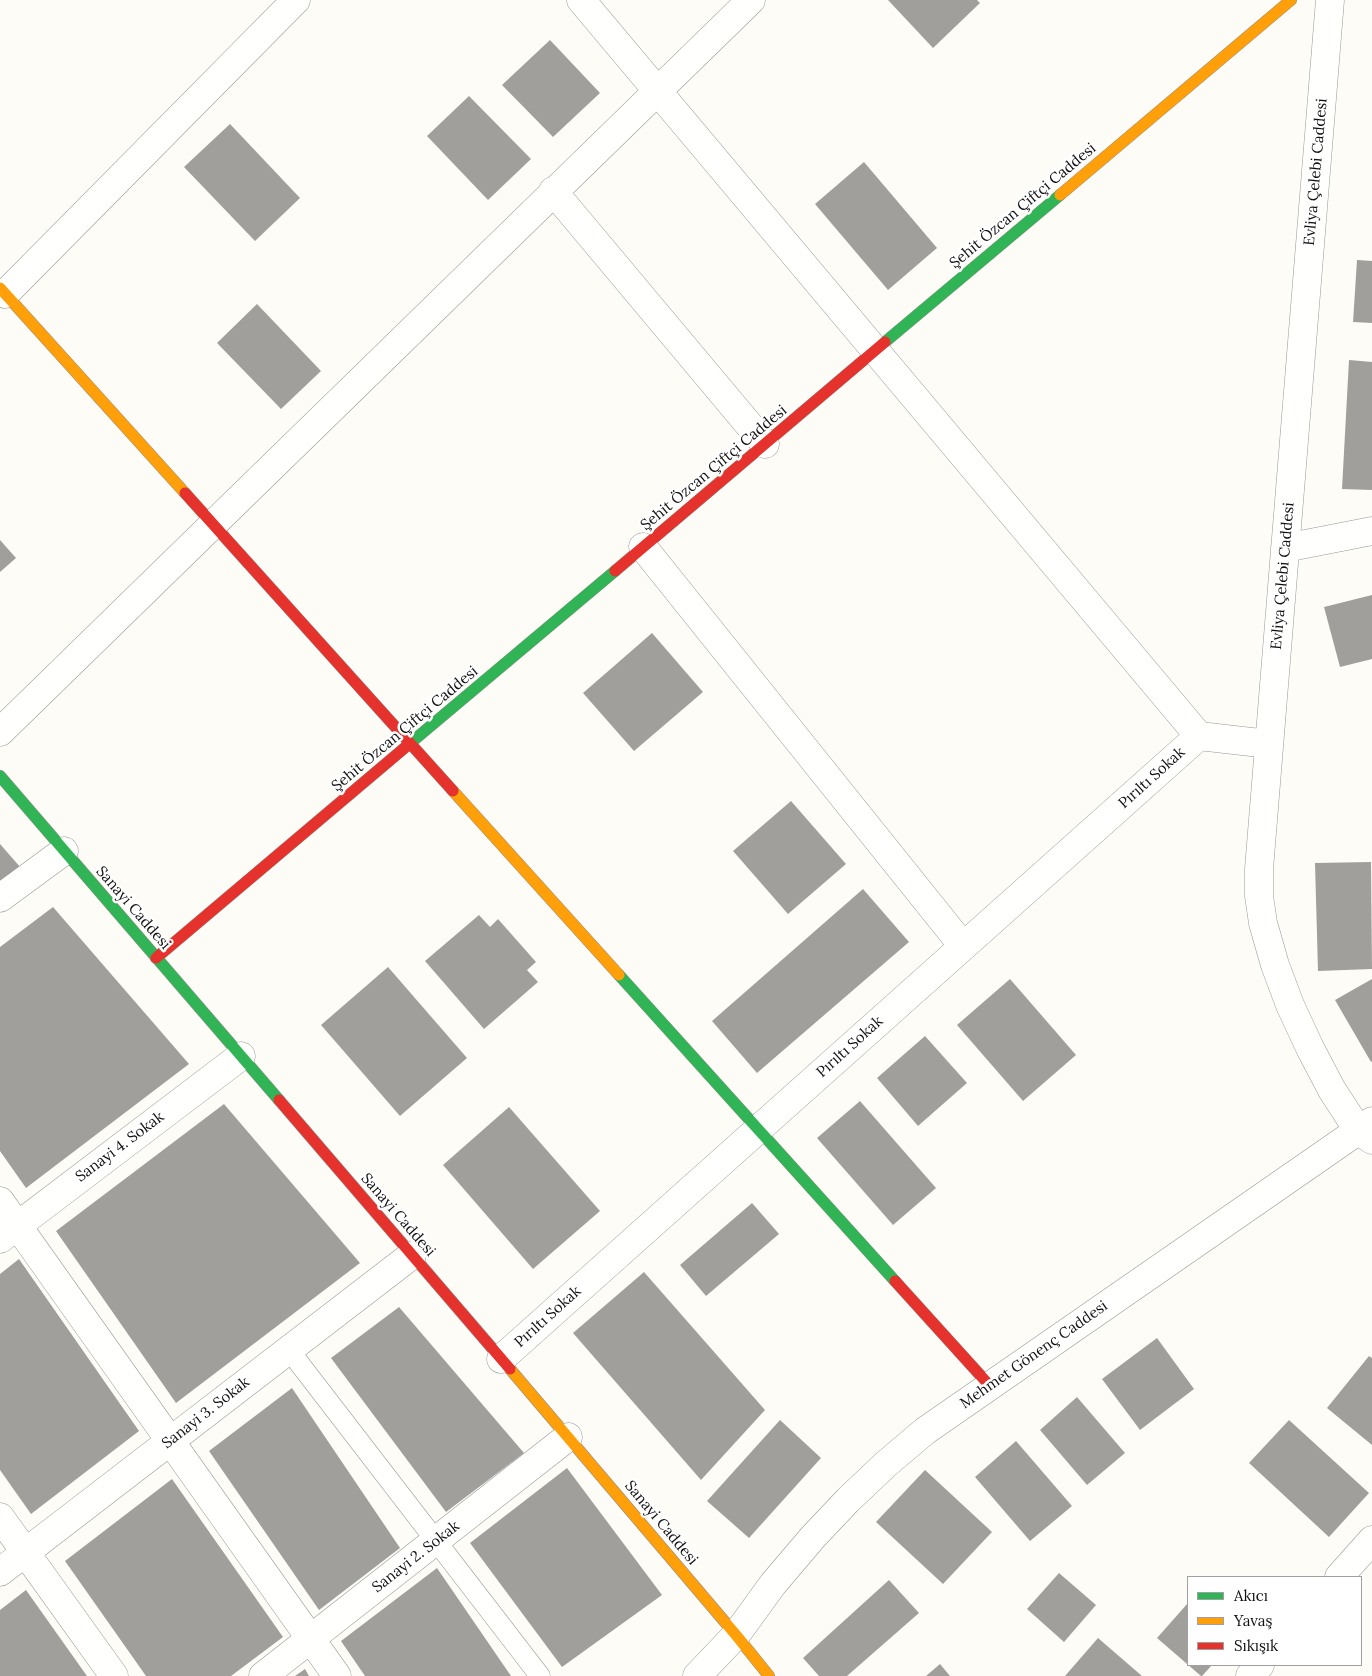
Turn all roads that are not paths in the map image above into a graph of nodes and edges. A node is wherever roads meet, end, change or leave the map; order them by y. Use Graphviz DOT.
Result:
graph roads {
  1 [pos="296,0"];
  2 [pos="581,0"];
  3 [pos="750,0"];
  4 [pos="1291,0"];
  5 [pos="1330,0"];
  6 [pos="656,91"];
  7 [pos="553,191"];
  8 [pos="3,291"];
  9 [pos="875,351"];
  10 [pos="765,444"];
  11 [pos="212,524"];
  12 [pos="1372,530"];
  13 [pos="643,547"];
  14 [pos="1285,548"];
  15 [pos="0,732"];
  16 [pos="1199,736"];
  17 [pos="410,744"];
  18 [pos="1269,744"];
  19 [pos="0,776"];
  20 [pos="64,851"];
  21 [pos="0,898"];
  22 [pos="963,946"];
  23 [pos="156,958"];
  24 [pos="241,1056"];
  25 [pos="758,1130"];
  26 [pos="1368,1130"];
  27 [pos="0,1201"];
  28 [pos="9,1232"];
  29 [pos="412,1255"];
  30 [pos="289,1350"];
  31 [pos="501,1359"];
  32 [pos="990,1386"];
  33 [pos="568,1437"];
  34 [pos="170,1441"];
  35 [pos="0,1516"];
  36 [pos="1372,1540"];
  37 [pos="435,1541"];
  38 [pos="25,1552"];
  39 [pos="0,1572"];
  40 [pos="1340,1576"];
  41 [pos="736,1634"];
  42 [pos="311,1639"];
  43 [pos="1259,1666"];
  44 [pos="114,1676"];
  45 [pos="263,1676"];
  46 [pos="337,1676"];
  47 [pos="540,1676"];
  48 [pos="697,1676"];
  49 [pos="770,1676"];
  50 [pos="1250,1676"];
  1 -- 8 [label="street"];
  2 -- 6 [label="street"];
  3 -- 6 [label="street"];
  4 -- 9 [label="street, Şehit Özcan Çiftçi Caddesi"];
  5 -- 14 [label="street, Evliya Çelebi Caddesi"];
  6 -- 7 [label="street"];
  6 -- 9 [label="street"];
  7 -- 10 [label="street"];
  7 -- 11 [label="street"];
  8 -- 11 [label="street"];
  9 -- 10 [label="street, Şehit Özcan Çiftçi Caddesi"];
  9 -- 16 [label="street"];
  10 -- 13 [label="street, Şehit Özcan Çiftçi Caddesi"];
  11 -- 15 [label="street"];
  11 -- 17 [label="street"];
  12 -- 14 [label="street"];
  13 -- 17 [label="street, Şehit Özcan Çiftçi Caddesi"];
  13 -- 22 [label="street"];
  14 -- 18 [label="street, Evliya Çelebi Caddesi"];
  16 -- 18 [label="street"];
  16 -- 22 [label="street, Pırıltı Sokak"];
  17 -- 23 [label="street, Şehit Özcan Çiftçi Caddesi"];
  17 -- 25 [label="street"];
  18 -- 26 [label="street, Evliya Çelebi Caddesi"];
  19 -- 20 [label="street, Sanayi Caddesi"];
  20 -- 21 [label="street"];
  20 -- 23 [label="street, Sanayi Caddesi"];
  22 -- 25 [label="street, Pırıltı Sokak"];
  23 -- 24 [label="street, Sanayi Caddesi"];
  24 -- 28 [label="street, Sanayi 4. Sokak"];
  24 -- 29 [label="street, Sanayi Caddesi"];
  25 -- 31 [label="street, Pırıltı Sokak"];
  25 -- 32 [label="street"];
  26 -- 32 [label="street, Mehmet Gönenç Caddesi"];
  27 -- 28 [label="street"];
  28 -- 34 [label="street"];
  29 -- 30 [label="street, Sanayi 3. Sokak"];
  29 -- 31 [label="street, Sanayi Caddesi"];
  30 -- 34 [label="street, Sanayi 3. Sokak"];
  30 -- 37 [label="lane"];
  31 -- 33 [label="street, Sanayi Caddesi"];
  32 -- 41 [label="street, Mehmet Gönenç Caddesi"];
  33 -- 37 [label="street, Sanayi 2. Sokak"];
  33 -- 41 [label="street, Sanayi Caddesi"];
  34 -- 38 [label="street, Sanayi 3. Sokak"];
  34 -- 42 [label="street"];
  35 -- 38 [label="street"];
  36 -- 40 [label="street"];
  37 -- 42 [label="street, Sanayi 2. Sokak"];
  37 -- 47 [label="lane"];
  38 -- 39 [label="street, Sanayi 3. Sokak"];
  38 -- 44 [label="street"];
  41 -- 48 [label="street, Mehmet Gönenç Caddesi"];
  41 -- 49 [label="street, Sanayi Caddesi"];
  42 -- 45 [label="street, Sanayi 2. Sokak"];
  42 -- 46 [label="street"];
  43 -- 50 [label="street"];
}
